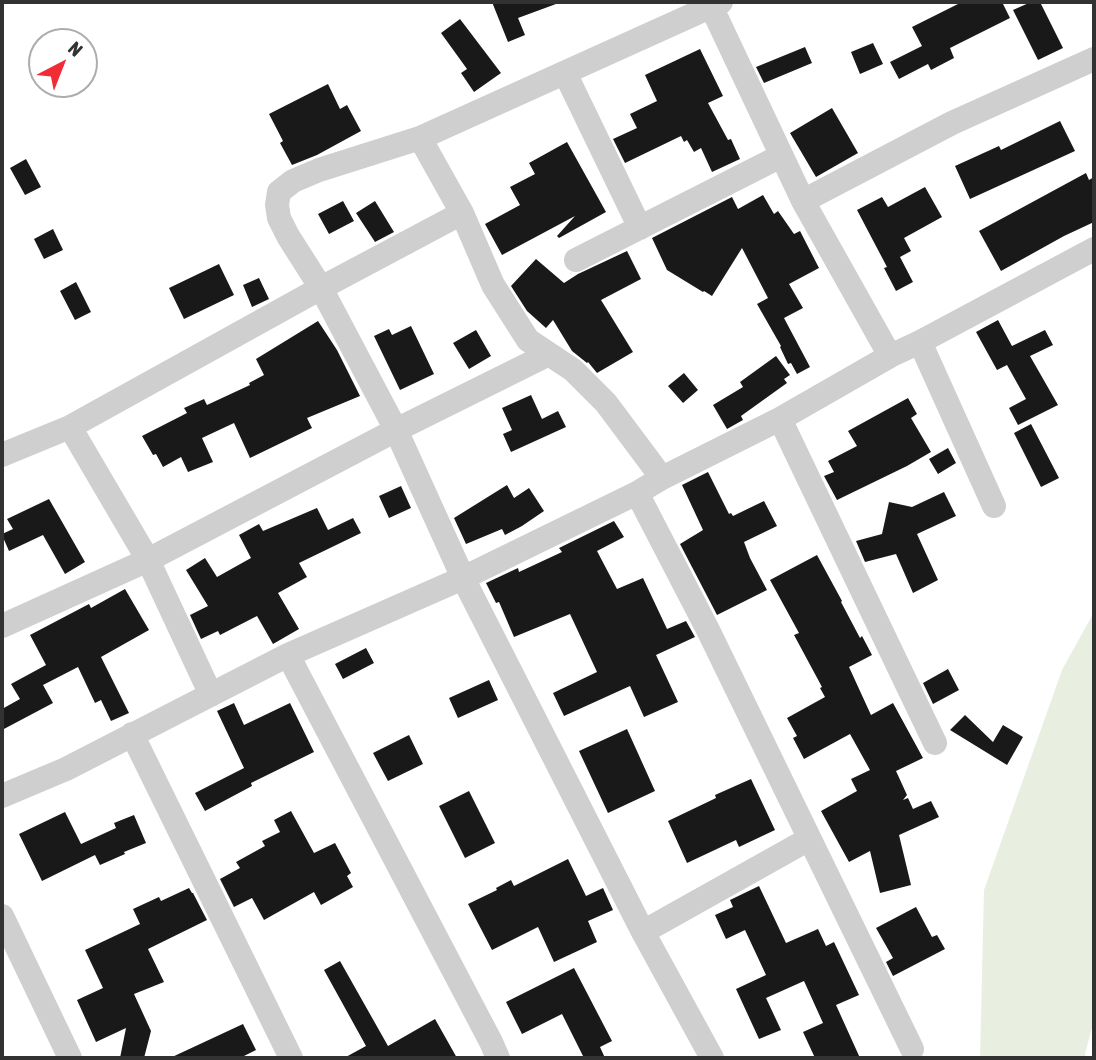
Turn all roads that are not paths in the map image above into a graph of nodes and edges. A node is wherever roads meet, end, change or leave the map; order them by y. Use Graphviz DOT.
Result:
graph roads {
  1 [pos="716,4"];
  2 [pos="1094,59"];
  3 [pos="565,73"];
  4 [pos="421,138"];
  5 [pos="781,156"];
  6 [pos="803,201"];
  7 [pos="462,213"];
  8 [pos="640,228"];
  9 [pos="1094,249"];
  10 [pos="576,260"];
  11 [pos="321,288"];
  12 [pos="920,342"];
  13 [pos="549,355"];
  14 [pos="890,356"];
  15 [pos="780,419"];
  16 [pos="70,427"];
  17 [pos="396,430"];
  18 [pos="2,456"];
  19 [pos="662,478"];
  20 [pos="637,493"];
  21 [pos="994,506"];
  22 [pos="148,560"];
  23 [pos="463,578"];
  24 [pos="2,626"];
  25 [pos="288,655"];
  26 [pos="211,695"];
  27 [pos="132,734"];
  28 [pos="935,743"];
  29 [pos="2,796"];
  30 [pos="809,839"];
  31 [pos="2,916"];
  32 [pos="643,932"];
  33 [pos="912,1049"];
  34 [pos="69,1058"];
  35 [pos="291,1058"];
  36 [pos="498,1058"];
  37 [pos="712,1058"];
  1 -- 3 [label="street"];
  1 -- 5 [label="street"];
  2 -- 6 [label="street"];
  3 -- 4 [label="street"];
  3 -- 8 [label="street"];
  4 -- 7 [label="street"];
  4 -- 11 [label="street"];
  5 -- 6 [label="street"];
  5 -- 8 [label="street"];
  6 -- 14 [label="street"];
  7 -- 11 [label="street"];
  7 -- 13 [label="street"];
  8 -- 10 [label="street"];
  9 -- 12 [label="street"];
  11 -- 16 [label="street"];
  11 -- 17 [label="street"];
  12 -- 14 [label="street"];
  12 -- 21 [label="street"];
  13 -- 17 [label="street"];
  13 -- 19 [label="street"];
  14 -- 15 [label="street"];
  15 -- 19 [label="street"];
  15 -- 28 [label="street"];
  16 -- 18 [label="street"];
  16 -- 22 [label="street"];
  17 -- 22 [label="street"];
  17 -- 23 [label="street"];
  19 -- 20 [label="street"];
  20 -- 23 [label="street"];
  20 -- 30 [label="street"];
  22 -- 24 [label="street"];
  22 -- 26 [label="street"];
  23 -- 25 [label="street"];
  23 -- 32 [label="street"];
  25 -- 26 [label="street"];
  25 -- 36 [label="street"];
  26 -- 27 [label="street"];
  27 -- 29 [label="street"];
  27 -- 35 [label="street"];
  30 -- 32 [label="street"];
  30 -- 33 [label="street"];
  31 -- 34 [label="street"];
  32 -- 37 [label="street"];
}
